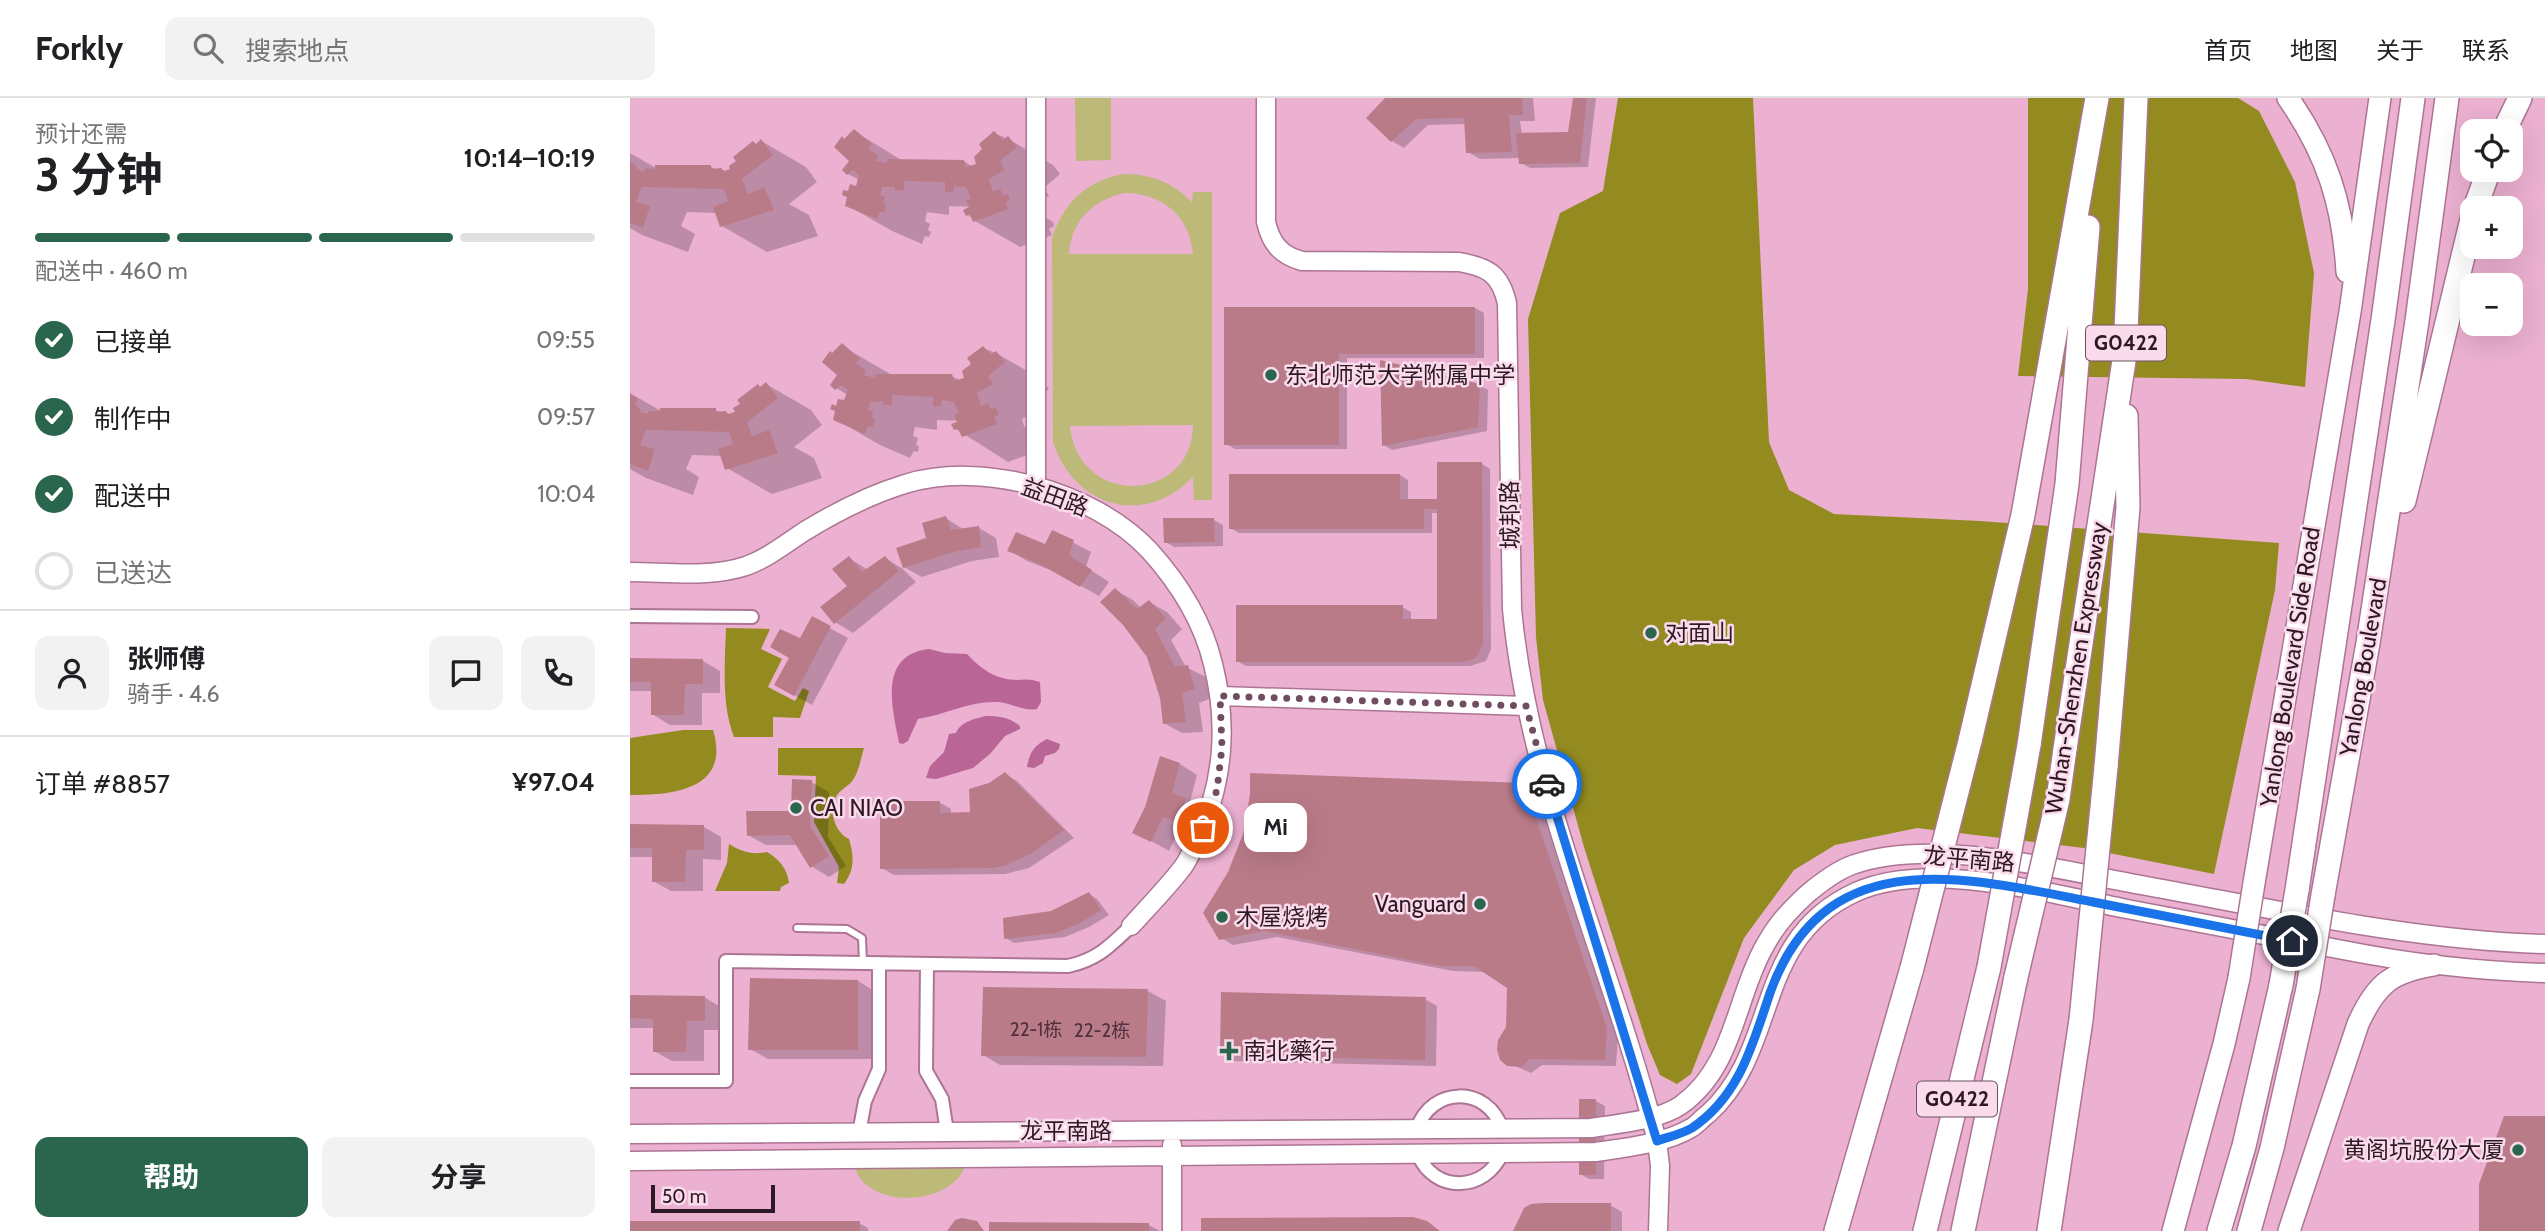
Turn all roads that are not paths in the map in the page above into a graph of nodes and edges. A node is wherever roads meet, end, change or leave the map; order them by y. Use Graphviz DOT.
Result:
graph roads {
  1 [pos="1036,98"];
  2 [pos="1266,98"];
  3 [pos="2098,98"];
  4 [pos="2136,98"];
  5 [pos="2288,98"];
  6 [pos="2379,98"];
  7 [pos="2413,98"];
  8 [pos="2447,98"];
  9 [pos="2520,98"];
  10 [pos="2510,119"];
  11 [pos="2462,259"];
  12 [pos="2350,312"];
  13 [pos="2125,354"];
  14 [pos="1036,487"];
  15 [pos="630,572"];
  16 [pos="630,616"];
  17 [pos="752,617"];
  18 [pos="2368,643"];
  19 [pos="1220,696"];
  20 [pos="1526,706"];
  21 [pos="1130,926"];
  22 [pos="797,928"];
  23 [pos="2545,944"];
  24 [pos="863,963"];
  25 [pos="879,963"];
  26 [pos="926,964"];
  27 [pos="2434,965"];
  28 [pos="2545,973"];
  29 [pos="630,1081"];
  30 [pos="1651,1116"];
  31 [pos="1417,1129"];
  32 [pos="1502,1129"];
  33 [pos="1172,1131"];
  34 [pos="947,1132"];
  35 [pos="859,1133"];
  36 [pos="630,1134"];
  37 [pos="1657,1141"];
  38 [pos="1502,1153"];
  39 [pos="1418,1154"];
  40 [pos="1172,1156"];
  41 [pos="630,1161"];
  42 [pos="1172,1231"];
  43 [pos="1658,1231"];
  44 [pos="1836,1231"];
  45 [pos="1925,1231"];
  46 [pos="1963,1231"];
  47 [pos="2049,1231"];
  48 [pos="2173,1231"];
  49 [pos="2219,1231"];
  50 [pos="2249,1231"];
  51 [pos="2289,1231"];
  1 -- 14 [label="main road"];
  2 -- 20 [label="main road, 城邦路"];
  3 -- 44 [label="highway, bridge"];
  3 -- 45 [label="highway, Wuhan-Shenzhen Expressway / G0422, bridge"];
  4 -- 13 [label="highway, Wuhan-Shenzhen Expressway / G0422"];
  5 -- 12 [label="main road"];
  6 -- 12 [label="main road, Yanlong Boulevard Side Road"];
  7 -- 49 [label="highway, Yanlong Boulevard, bridge"];
  8 -- 18 [label="highway, Yanlong Boulevard"];
  9 -- 10 [label="highway"];
  11 -- 18 [label="highway"];
  12 -- 48 [label="main road, Yanlong Boulevard Side Road, bridge"];
  13 -- 46 [label="highway, Wuhan-Shenzhen Expressway / G0422, bridge"];
  13 -- 47 [label="highway, bridge"];
  14 -- 15 [label="main road, 益田路"];
  14 -- 19 [label="main road, 益田路"];
  16 -- 17 [label="street"];
  18 -- 50 [label="highway, Yanlong Boulevard, bridge"];
  19 -- 20 [label="main road"];
  19 -- 21 [label="main road, 益田路"];
  20 -- 30 [label="main road, 城邦路"];
  21 -- 26 [label="street"];
  22 -- 24 [label="lane"];
  23 -- 30 [label="main road, 龙平南路"];
  24 -- 25 [label="street"];
  24 -- 29 [label="street"];
  25 -- 26 [label="street"];
  25 -- 35 [label="street"];
  26 -- 34 [label="street"];
  27 -- 28 [label="main road, 龙平南路"];
  27 -- 37 [label="main road, 龙平南路"];
  27 -- 51 [label="main road"];
  30 -- 32 [label="main road, 龙平南路"];
  30 -- 37 [label="main road, 城邦路"];
  31 -- 32 [label="main road, 龙平南路"];
  31 -- 32 [label="street"];
  31 -- 33 [label="main road, 龙平南路"];
  33 -- 34 [label="main road, 龙平南路"];
  33 -- 40 [label="main road"];
  34 -- 35 [label="main road, 龙平南路"];
  35 -- 36 [label="main road, 龙平南路"];
  37 -- 38 [label="main road, 龙平南路"];
  37 -- 43 [label="main road, 城邦路"];
  38 -- 39 [label="main road, 龙平南路"];
  38 -- 39 [label="street"];
  39 -- 40 [label="main road, 龙平南路"];
  40 -- 41 [label="main road, 龙平南路"];
  40 -- 42 [label="main road"];
}
